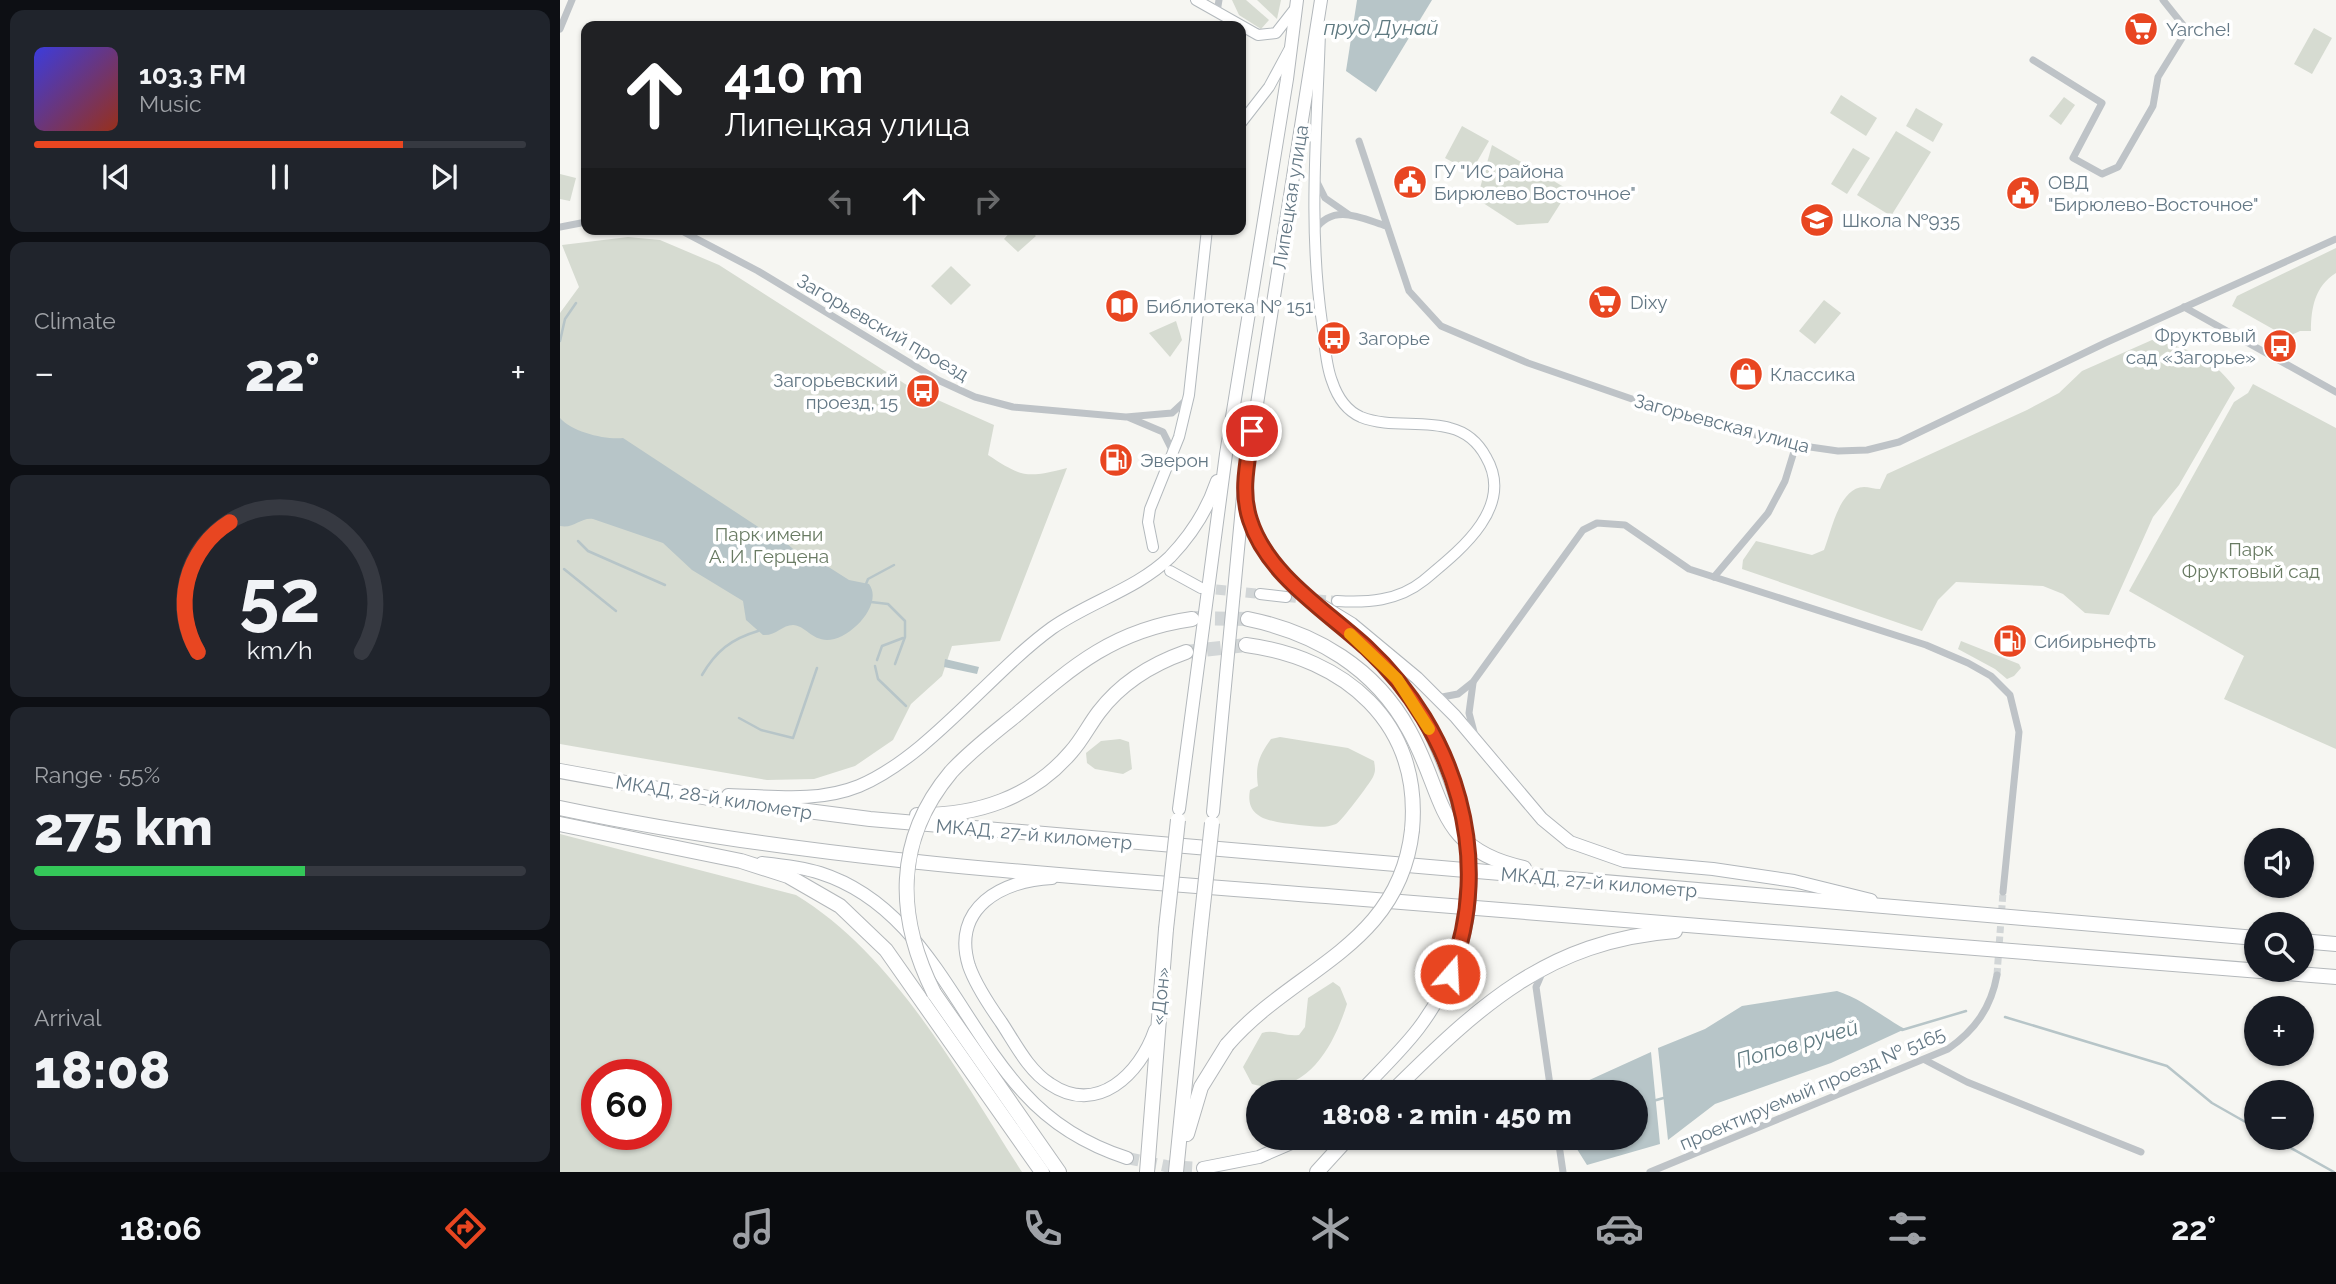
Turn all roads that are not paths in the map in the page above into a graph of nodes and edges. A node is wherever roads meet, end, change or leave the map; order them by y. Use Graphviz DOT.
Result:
graph roads {
  1 [pos="572,0"];
  2 [pos="1196,0"];
  3 [pos="1219,0"];
  4 [pos="1321,0"];
  5 [pos="2163,0"];
  6 [pos="1297,2"];
  7 [pos="1217,12"];
  8 [pos="1216,21"];
  9 [pos="1233,21"];
  10 [pos="1246,28"];
  11 [pos="560,30"];
  12 [pos="1292,45"];
  13 [pos="2033,60"];
  14 [pos="1246,117"];
  15 [pos="1359,141"];
  16 [pos="1314,173"];
  17 [pos="1348,215"];
  18 [pos="581,223"];
  19 [pos="1386,226"];
  20 [pos="560,228"];
  21 [pos="1313,233"];
  22 [pos="689,235"];
  23 [pos="1206,235"];
  24 [pos="2336,239"];
  25 [pos="2184,307"];
  26 [pos="2336,392"];
  27 [pos="1189,396"];
  28 [pos="1126,417"];
  29 [pos="1796,445"];
  30 [pos="1226,454"];
  31 [pos="1173,455"];
  32 [pos="1244,486"];
  33 [pos="1153,547"];
  34 [pos="1170,572"];
  35 [pos="1714,577"];
  36 [pos="1201,588"];
  37 [pos="1301,593"];
  38 [pos="1260,594"];
  39 [pos="1286,597"];
  40 [pos="1337,601"];
  41 [pos="1192,619"];
  42 [pos="1248,620"];
  43 [pos="1246,645"];
  44 [pos="1186,652"];
  45 [pos="1473,682"];
  46 [pos="1437,698"];
  47 [pos="1477,741"];
  48 [pos="560,771"];
  49 [pos="660,791"];
  50 [pos="560,808"];
  51 [pos="821,814"];
  52 [pos="1179,814"];
  53 [pos="1213,818"];
  54 [pos="870,819"];
  55 [pos="560,824"];
  56 [pos="866,855"];
  57 [pos="741,861"];
  58 [pos="1093,876"];
  59 [pos="1580,880"];
  60 [pos="2003,891"];
  61 [pos="1895,906"];
  62 [pos="1727,928"];
  63 [pos="2244,937"];
  64 [pos="2314,942"];
  65 [pos="2336,944"];
  66 [pos="1547,966"];
  67 [pos="2336,977"];
  68 [pos="1996,979"];
  69 [pos="1157,1023"];
  70 [pos="1925,1060"];
  71 [pos="1371,1080"];
  72 [pos="1405,1080"];
  73 [pos="1549,1080"];
  74 [pos="1275,1150"];
  75 [pos="1337,1150"];
  76 [pos="1560,1150"];
  77 [pos="2141,1152"];
  78 [pos="1127,1158"];
  79 [pos="1203,1168"];
  80 [pos="1042,1172"];
  81 [pos="1059,1172"];
  82 [pos="1147,1172"];
  83 [pos="1176,1172"];
  84 [pos="1317,1172"];
  85 [pos="1563,1172"];
  86 [pos="1650,1172"];
  1 -- 11 [label="street"];
  2 -- 7 [label="street"];
  3 -- 7 [label="street"];
  4 -- 16 [label="street"];
  4 -- 32 [label="main road, Липецкая улица"];
  5 -- 13 [label="street"];
  6 -- 10 [label="street"];
  6 -- 12 [label="main road, Липецкая улица"];
  7 -- 8 [label="street"];
  7 -- 9 [label="street"];
  12 -- 14 [label="street"];
  12 -- 30 [label="main road, Липецкая улица"];
  15 -- 19 [label="street, Загорьевская улица"];
  16 -- 17 [label="street"];
  16 -- 21 [label="street"];
  17 -- 19 [label="street"];
  17 -- 21 [label="street"];
  18 -- 20 [label="street"];
  19 -- 29 [label="street, Загорьевская улица"];
  21 -- 40 [label="street"];
  22 -- 28 [label="street, Загорьевский проезд"];
  23 -- 27 [label="street"];
  24 -- 25 [label="street, Загорьевская улица"];
  25 -- 26 [label="street"];
  25 -- 29 [label="street, Загорьевская улица"];
  27 -- 28 [label="street"];
  27 -- 31 [label="street"];
  28 -- 31 [label="street"];
  29 -- 35 [label="street"];
  30 -- 49 [label="main road"];
  30 -- 52 [label="main road, Липецкая улица"];
  31 -- 33 [label="street"];
  32 -- 37 [label="main road"];
  32 -- 53 [label="main road, Липецкая улица"];
  34 -- 36 [label="street"];
  35 -- 45 [label="street"];
  35 -- 60 [label="street"];
  37 -- 46 [label="main road"];
  37 -- 71 [label="main road, bridge"];
  38 -- 39 [label="street"];
  41 -- 81 [label="highway, bridge"];
  42 -- 59 [label="highway"];
  43 -- 83 [label="highway, bridge"];
  44 -- 51 [label="highway"];
  45 -- 46 [label="street"];
  45 -- 47 [label="street"];
  46 -- 47 [label="main road"];
  47 -- 61 [label="main road"];
  48 -- 49 [label="highway, МКАД, 28-й километр"];
  49 -- 51 [label="highway, МКАД, 28-й километр"];
  50 -- 56 [label="highway, МКАД, 28-й километр"];
  51 -- 54 [label="highway, МКАД, 28-й километр"];
  52 -- 69 [label="highway, «Дон», bridge"];
  53 -- 83 [label="highway, «Дон», bridge"];
  54 -- 59 [label="highway, МКАД, 27-й километр"];
  55 -- 57 [label="highway"];
  56 -- 58 [label="highway, МКАД, 27-й километр"];
  57 -- 78 [label="main road"];
  57 -- 80 [label="highway"];
  58 -- 62 [label="highway, МКАД, 27-й километр"];
  58 -- 69 [label="main road"];
  59 -- 61 [label="highway, МКАД, 27-й километр"];
  61 -- 63 [label="highway, МКАД, 27-й километр"];
  62 -- 66 [label="highway"];
  62 -- 67 [label="highway, МКАД, 27-й километр"];
  64 -- 65 [label="highway"];
  66 -- 72 [label="highway"];
  66 -- 73 [label="street"];
  68 -- 70 [label="street, проектируемый проезд № 5165"];
  69 -- 82 [label="highway, «Дон»"];
  70 -- 77 [label="street"];
  70 -- 86 [label="street, проектируемый проезд № 5165"];
  74 -- 79 [label="main road"];
  75 -- 84 [label="highway"];
  76 -- 85 [label="street"];
}
